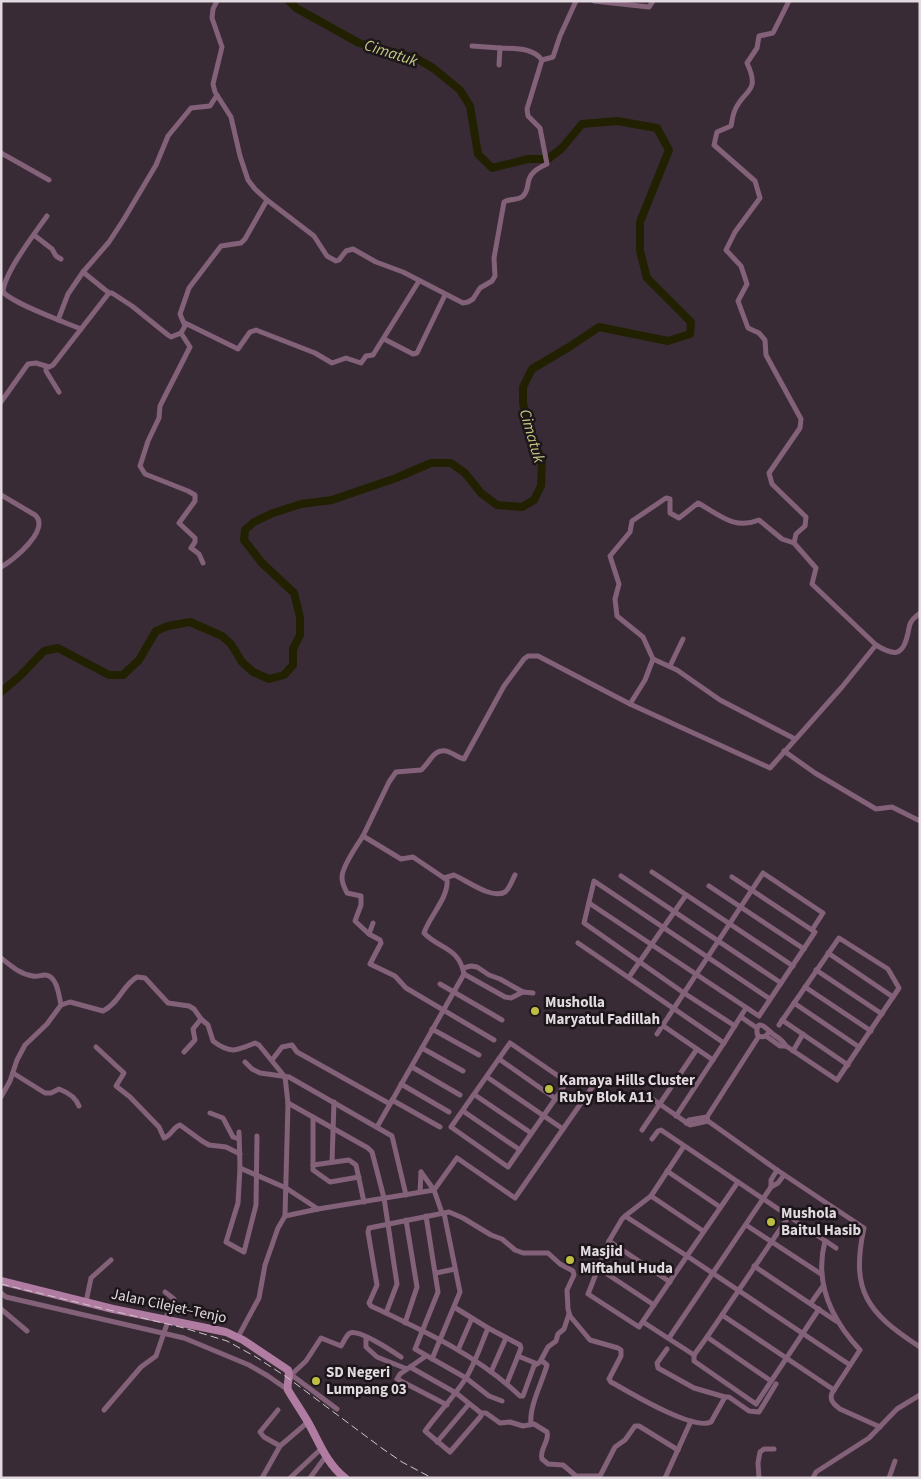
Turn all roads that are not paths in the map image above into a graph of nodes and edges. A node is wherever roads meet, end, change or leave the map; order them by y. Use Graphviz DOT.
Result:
graph roads {
  1 [pos="217,1"];
  2 [pos="576,1"];
  3 [pos="594,1"];
  4 [pos="653,1"];
  5 [pos="789,1"];
  6 [pos="472,46"];
  7 [pos="500,48"];
  8 [pos="542,60"];
  9 [pos="499,65"];
  10 [pos="218,95"];
  11 [pos="1,153"];
  12 [pos="49,180"];
  13 [pos="267,200"];
  14 [pos="47,216"];
  15 [pos="34,235"];
  16 [pos="61,259"];
  17 [pos="83,272"];
  18 [pos="419,281"];
  19 [pos="2,292"];
  20 [pos="109,293"];
  21 [pos="445,295"];
  22 [pos="58,320"];
  23 [pos="185,323"];
  24 [pos="81,328"];
  25 [pos="181,332"];
  26 [pos="384,339"];
  27 [pos="46,367"];
  28 [pos="60,392"];
  29 [pos="1,402"];
  30 [pos="1,495"];
  31 [pos="794,543"];
  32 [pos="203,563"];
  33 [pos="1,567"];
  34 [pos="920,613"];
  35 [pos="683,639"];
  36 [pos="876,645"];
  37 [pos="653,659"];
  38 [pos="670,666"];
  39 [pos="630,704"];
  40 [pos="795,739"];
  41 [pos="784,751"];
  42 [pos="920,821"];
  43 [pos="363,836"];
  44 [pos="652,872"];
  45 [pos="515,875"];
  46 [pos="621,876"];
  47 [pos="444,878"];
  48 [pos="732,878"];
  49 [pos="709,886"];
  50 [pos="752,890"];
  51 [pos="686,895"];
  52 [pos="589,903"];
  53 [pos="741,907"];
  54 [pos="675,912"];
  55 [pos="373,923"];
  56 [pos="730,924"];
  57 [pos="664,927"];
  58 [pos="812,930"];
  59 [pos="369,934"];
  60 [pos="718,941"];
  61 [pos="578,943"];
  62 [pos="651,945"];
  63 [pos="804,948"];
  64 [pos="828,953"];
  65 [pos="708,957"];
  66 [pos="1,958"];
  67 [pos="640,961"];
  68 [pos="793,966"];
  69 [pos="816,970"];
  70 [pos="463,971"];
  71 [pos="696,974"];
  72 [pos="628,977"];
  73 [pos="781,983"];
  74 [pos="440,984"];
  75 [pos="805,987"];
  76 [pos="453,992"];
  77 [pos="523,992"];
  78 [pos="684,992"];
  79 [pos="533,993"];
  80 [pos="893,997"];
  81 [pos="770,999"];
  82 [pos="794,1003"];
  83 [pos="61,1005"];
  84 [pos="674,1008"];
  85 [pos="746,1008"];
  86 [pos="443,1010"];
  87 [pos="882,1014"];
  88 [pos="740,1017"];
  89 [pos="201,1018"];
  90 [pos="502,1020"];
  91 [pos="662,1025"];
  92 [pos="735,1026"];
  93 [pos="757,1028"];
  94 [pos="432,1029"];
  95 [pos="870,1031"];
  96 [pos="657,1034"];
  97 [pos="768,1034"];
  98 [pos="803,1034"];
  99 [pos="759,1036"];
  100 [pos="494,1040"];
  101 [pos="724,1043"];
  102 [pos="96,1047"];
  103 [pos="422,1048"];
  104 [pos="859,1048"];
  105 [pos="697,1049"];
  106 [pos="793,1051"];
  107 [pos="184,1052"];
  108 [pos="479,1056"];
  109 [pos="499,1059"];
  110 [pos="272,1060"];
  111 [pos="713,1060"];
  112 [pos="245,1062"];
  113 [pos="848,1064"];
  114 [pos="412,1067"];
  115 [pos="463,1071"];
  116 [pos="12,1073"];
  117 [pos="285,1077"];
  118 [pos="487,1077"];
  119 [pos="401,1084"];
  120 [pos="593,1086"];
  121 [pos="460,1095"];
  122 [pos="475,1095"];
  123 [pos="648,1096"];
  124 [pos="1,1097"];
  125 [pos="556,1099"];
  126 [pos="334,1102"];
  127 [pos="391,1102"];
  128 [pos="288,1103"];
  129 [pos="659,1104"];
  130 [pos="79,1106"];
  131 [pos="449,1112"];
  132 [pos="463,1112"];
  133 [pos="210,1113"];
  134 [pos="544,1116"];
  135 [pos="676,1116"];
  136 [pos="313,1117"];
  137 [pos="707,1119"];
  138 [pos="377,1127"];
  139 [pos="440,1127"];
  140 [pos="332,1128"];
  141 [pos="563,1129"];
  142 [pos="642,1130"];
  143 [pos="239,1132"];
  144 [pos="531,1134"];
  145 [pos="257,1136"];
  146 [pos="239,1139"];
  147 [pos="652,1139"];
  148 [pos="684,1146"];
  149 [pos="520,1150"];
  150 [pos="240,1154"];
  151 [pos="332,1162"];
  152 [pos="313,1165"];
  153 [pos="240,1168"];
  154 [pos="777,1170"];
  155 [pos="667,1171"];
  156 [pos="256,1175"];
  157 [pos="784,1175"];
  158 [pos="359,1177"];
  159 [pos="738,1182"];
  160 [pos="771,1187"];
  161 [pos="286,1188"];
  162 [pos="434,1190"];
  163 [pos="420,1192"];
  164 [pos="406,1195"];
  165 [pos="651,1196"];
  166 [pos="384,1198"];
  167 [pos="763,1199"];
  168 [pos="364,1202"];
  169 [pos="720,1207"];
  170 [pos="318,1208"];
  171 [pos="443,1213"];
  172 [pos="285,1216"];
  173 [pos="426,1216"];
  174 [pos="625,1216"];
  175 [pos="789,1216"];
  176 [pos="406,1220"];
  177 [pos="388,1224"];
  178 [pos="746,1225"];
  179 [pos="703,1231"];
  180 [pos="609,1241"];
  181 [pos="825,1241"];
  182 [pos="772,1242"];
  183 [pos="836,1248"];
  184 [pos="687,1256"];
  185 [pos="111,1260"];
  186 [pos="754,1266"];
  187 [pos="598,1268"];
  188 [pos="455,1269"];
  189 [pos="436,1273"];
  190 [pos="712,1274"];
  191 [pos="821,1274"];
  192 [pos="1,1281"];
  193 [pos="670,1282"];
  194 [pos="823,1286"];
  195 [pos="738,1290"];
  196 [pos="165,1292"];
  197 [pos="1,1293"];
  198 [pos="86,1302"];
  199 [pos="811,1304"];
  200 [pos="654,1305"];
  201 [pos="454,1307"];
  202 [pos="1,1308"];
  203 [pos="819,1310"];
  204 [pos="386,1313"];
  205 [pos="569,1314"];
  206 [pos="722,1315"];
  207 [pos="472,1318"];
  208 [pos="166,1321"];
  209 [pos="836,1321"];
  210 [pos="643,1322"];
  211 [pos="405,1323"];
  212 [pos="488,1328"];
  213 [pos="27,1331"];
  214 [pos="422,1331"];
  215 [pos="165,1333"];
  216 [pos="803,1334"];
  217 [pos="238,1337"];
  218 [pos="707,1337"];
  219 [pos="366,1338"];
  220 [pos="506,1338"];
  221 [pos="669,1338"];
  222 [pos="441,1340"];
  223 [pos="920,1347"];
  224 [pos="667,1349"];
  225 [pos="458,1350"];
  226 [pos="694,1355"];
  227 [pos="426,1356"];
  228 [pos="518,1356"];
  229 [pos="401,1357"];
  230 [pos="787,1358"];
  231 [pos="432,1360"];
  232 [pos="476,1360"];
  233 [pos="541,1360"];
  234 [pos="535,1365"];
  235 [pos="850,1365"];
  236 [pos="409,1368"];
  237 [pos="491,1372"];
  238 [pos="290,1374"];
  239 [pos="466,1378"];
  240 [pos="507,1383"];
  241 [pos="774,1383"];
  242 [pos="288,1390"];
  243 [pos="834,1390"];
  244 [pos="456,1393"];
  245 [pos="920,1394"];
  246 [pos="725,1397"];
  247 [pos="502,1401"];
  248 [pos="469,1404"];
  249 [pos="446,1405"];
  250 [pos="337,1409"];
  251 [pos="104,1410"];
  252 [pos="278,1410"];
  253 [pos="481,1413"];
  254 [pos="692,1421"];
  255 [pos="308,1422"];
  256 [pos="531,1424"];
  257 [pos="880,1428"];
  258 [pos="437,1442"];
  259 [pos="280,1446"];
  260 [pos="322,1448"];
  261 [pos="774,1449"];
  262 [pos="678,1450"];
  263 [pos="326,1456"];
  264 [pos="895,1461"];
  265 [pos="340,1476"];
  266 [pos="262,1478"];
  267 [pos="290,1478"];
  268 [pos="310,1478"];
  269 [pos="665,1478"];
  270 [pos="759,1478"];
  271 [pos="813,1478"];
  272 [pos="889,1478"];
  1 -- 10 [label="street"];
  2 -- 8 [label="street"];
  3 -- 4 [label="street"];
  5 -- 31 [label="street"];
  6 -- 7 [label="street"];
  7 -- 8 [label="street"];
  7 -- 9 [label="street"];
  8 -- 21 [label="street"];
  10 -- 13 [label="street"];
  10 -- 17 [label="street"];
  11 -- 12 [label="street"];
  13 -- 18 [label="street"];
  13 -- 23 [label="street"];
  14 -- 15 [label="street"];
  15 -- 16 [label="street"];
  15 -- 19 [label="street"];
  17 -- 20 [label="street"];
  17 -- 22 [label="street"];
  18 -- 21 [label="street"];
  18 -- 26 [label="street"];
  19 -- 22 [label="street"];
  20 -- 24 [label="street"];
  20 -- 25 [label="street"];
  21 -- 26 [label="street"];
  22 -- 24 [label="street"];
  23 -- 25 [label="street"];
  23 -- 26 [label="street"];
  24 -- 27 [label="street"];
  25 -- 32 [label="street"];
  27 -- 28 [label="street"];
  27 -- 29 [label="street"];
  30 -- 33 [label="street"];
  31 -- 36 [label="street"];
  31 -- 37 [label="street"];
  34 -- 36 [label="street"];
  35 -- 38 [label="street"];
  36 -- 40 [label="street"];
  37 -- 38 [label="street"];
  37 -- 39 [label="street"];
  38 -- 40 [label="street"];
  39 -- 41 [label="street"];
  39 -- 43 [label="street"];
  40 -- 41 [label="street"];
  41 -- 42 [label="street"];
  43 -- 47 [label="street"];
  43 -- 59 [label="street"];
  44 -- 51 [label="street"];
  45 -- 47 [label="street"];
  46 -- 54 [label="street"];
  47 -- 70 [label="street"];
  48 -- 50 [label="street"];
  49 -- 53 [label="street"];
  50 -- 53 [label="street"];
  50 -- 58 [label="street"];
  50 -- 58 [label="street"];
  51 -- 54 [label="street"];
  51 -- 56 [label="street"];
  52 -- 57 [label="street"];
  52 -- 62 [label="street"];
  52 -- 67 [label="street"];
  53 -- 56 [label="street"];
  53 -- 63 [label="street"];
  54 -- 57 [label="street"];
  54 -- 60 [label="street"];
  55 -- 59 [label="street"];
  56 -- 60 [label="street"];
  56 -- 68 [label="street"];
  57 -- 62 [label="street"];
  57 -- 65 [label="street"];
  58 -- 63 [label="street"];
  59 -- 86 [label="street"];
  60 -- 65 [label="street"];
  60 -- 73 [label="street"];
  61 -- 72 [label="street"];
  62 -- 67 [label="street"];
  62 -- 71 [label="street"];
  63 -- 68 [label="street"];
  64 -- 69 [label="street"];
  64 -- 80 [label="street"];
  64 -- 80 [label="street"];
  65 -- 71 [label="street"];
  65 -- 81 [label="street"];
  66 -- 83 [label="street"];
  67 -- 72 [label="street"];
  67 -- 78 [label="street"];
  68 -- 73 [label="street"];
  69 -- 75 [label="street"];
  69 -- 87 [label="street"];
  70 -- 76 [label="street"];
  70 -- 77 [label="street"];
  70 -- 77 [label="street"];
  71 -- 78 [label="street"];
  71 -- 85 [label="street"];
  72 -- 84 [label="street"];
  73 -- 81 [label="street"];
  74 -- 76 [label="street"];
  75 -- 82 [label="street"];
  75 -- 95 [label="street"];
  76 -- 86 [label="street"];
  76 -- 90 [label="street"];
  77 -- 79 [label="street"];
  78 -- 84 [label="street"];
  78 -- 92 [label="street"];
  80 -- 87 [label="street"];
  81 -- 85 [label="street"];
  82 -- 98 [label="street"];
  82 -- 104 [label="street"];
  83 -- 89 [label="street"];
  83 -- 116 [label="street"];
  84 -- 91 [label="street"];
  84 -- 101 [label="street"];
  85 -- 88 [label="street"];
  86 -- 94 [label="street"];
  86 -- 100 [label="street"];
  87 -- 95 [label="street"];
  88 -- 92 [label="street"];
  88 -- 93 [label="street"];
  89 -- 107 [label="street"];
  89 -- 110 [label="street"];
  91 -- 96 [label="street"];
  91 -- 105 [label="street"];
  92 -- 101 [label="street"];
  93 -- 97 [label="street"];
  93 -- 99 [label="street"];
  94 -- 103 [label="street"];
  94 -- 108 [label="street"];
  95 -- 104 [label="street"];
  97 -- 99 [label="street"];
  97 -- 106 [label="street"];
  98 -- 106 [label="street"];
  98 -- 113 [label="street"];
  99 -- 137 [label="street"];
  101 -- 111 [label="street"];
  102 -- 150 [label="street"];
  103 -- 114 [label="street"];
  103 -- 115 [label="street"];
  104 -- 113 [label="street"];
  105 -- 111 [label="street"];
  105 -- 129 [label="street"];
  106 -- 113 [label="street"];
  109 -- 118 [label="street"];
  109 -- 125 [label="street"];
  109 -- 125 [label="street"];
  110 -- 117 [label="street"];
  110 -- 127 [label="street"];
  111 -- 135 [label="street"];
  112 -- 117 [label="street"];
  114 -- 119 [label="street"];
  114 -- 121 [label="street"];
  116 -- 124 [label="street"];
  116 -- 130 [label="street"];
  117 -- 126 [label="street"];
  117 -- 128 [label="street"];
  118 -- 122 [label="street"];
  118 -- 134 [label="street"];
  119 -- 127 [label="street"];
  119 -- 131 [label="street"];
  120 -- 141 [label="street"];
  122 -- 132 [label="street"];
  122 -- 144 [label="street"];
  123 -- 129 [label="street"];
  125 -- 134 [label="street"];
  126 -- 138 [label="street"];
  126 -- 140 [label="street"];
  127 -- 138 [label="street"];
  127 -- 139 [label="street"];
  128 -- 136 [label="street"];
  128 -- 161 [label="street"];
  129 -- 135 [label="street"];
  129 -- 142 [label="street"];
  132 -- 149 [label="street"];
  132 -- 149 [label="street"];
  133 -- 146 [label="street"];
  134 -- 141 [label="street"];
  134 -- 144 [label="street"];
  135 -- 137 [label="street"];
  136 -- 140 [label="street"];
  136 -- 152 [label="street"];
  137 -- 154 [label="street"];
  138 -- 164 [label="street"];
  140 -- 151 [label="street"];
  140 -- 166 [label="street"];
  141 -- 162 [label="street"];
  143 -- 146 [label="street"];
  144 -- 149 [label="street"];
  145 -- 156 [label="street"];
  146 -- 150 [label="street"];
  147 -- 148 [label="street"];
  148 -- 155 [label="street"];
  148 -- 159 [label="street"];
  150 -- 153 [label="street"];
  151 -- 152 [label="street"];
  151 -- 158 [label="street"];
  152 -- 158 [label="street"];
  153 -- 156 [label="street"];
  153 -- 156 [label="street"];
  154 -- 157 [label="street"];
  154 -- 160 [label="street"];
  155 -- 165 [label="street"];
  155 -- 169 [label="street"];
  156 -- 161 [label="street"];
  157 -- 160 [label="street"];
  157 -- 223 [label="street"];
  158 -- 168 [label="street"];
  159 -- 167 [label="street"];
  159 -- 169 [label="street"];
  160 -- 167 [label="street"];
  161 -- 170 [label="street"];
  161 -- 172 [label="street"];
  162 -- 163 [label="street"];
  162 -- 163 [label="street"];
  162 -- 171 [label="street"];
  163 -- 164 [label="street"];
  164 -- 166 [label="street"];
  165 -- 174 [label="street"];
  165 -- 179 [label="street"];
  166 -- 168 [label="street"];
  166 -- 177 [label="street"];
  167 -- 175 [label="street"];
  167 -- 178 [label="street"];
  168 -- 170 [label="street"];
  169 -- 179 [label="street"];
  170 -- 172 [label="street"];
  171 -- 173 [label="street"];
  171 -- 188 [label="street"];
  171 -- 205 [label="street"];
  172 -- 217 [label="street"];
  173 -- 176 [label="street"];
  173 -- 189 [label="street"];
  174 -- 180 [label="street"];
  174 -- 184 [label="street"];
  175 -- 181 [label="street"];
  175 -- 182 [label="street"];
  176 -- 177 [label="street"];
  176 -- 211 [label="street"];
  177 -- 204 [label="street"];
  177 -- 204 [label="street"];
  178 -- 182 [label="street"];
  178 -- 190 [label="street"];
  179 -- 184 [label="street"];
  180 -- 187 [label="street"];
  180 -- 193 [label="street"];
  181 -- 183 [label="street"];
  181 -- 191 [label="street"];
  182 -- 186 [label="street"];
  182 -- 191 [label="street"];
  184 -- 190 [label="street"];
  184 -- 193 [label="street"];
  185 -- 198 [label="street"];
  186 -- 195 [label="street"];
  186 -- 199 [label="street"];
  187 -- 200 [label="street"];
  187 -- 210 [label="street"];
  188 -- 189 [label="street"];
  188 -- 201 [label="street"];
  189 -- 214 [label="street"];
  190 -- 195 [label="street"];
  190 -- 221 [label="street"];
  191 -- 194 [label="street"];
  192 -- 198 [label="main road, Jalan Cilejet–Tenjo"];
  193 -- 200 [label="street"];
  194 -- 199 [label="street"];
  194 -- 209 [label="street"];
  195 -- 206 [label="street"];
  195 -- 216 [label="street"];
  196 -- 208 [label="street"];
  197 -- 215 [label="street"];
  198 -- 208 [label="main road, Jalan Cilejet–Tenjo"];
  199 -- 203 [label="street"];
  200 -- 210 [label="street"];
  201 -- 207 [label="street"];
  201 -- 222 [label="street"];
  202 -- 213 [label="street"];
  203 -- 209 [label="street"];
  203 -- 216 [label="street"];
  204 -- 211 [label="street"];
  205 -- 233 [label="street"];
  205 -- 254 [label="street"];
  206 -- 218 [label="street"];
  206 -- 230 [label="street"];
  207 -- 212 [label="street"];
  207 -- 225 [label="street"];
  208 -- 215 [label="street"];
  208 -- 217 [label="main road, Jalan Cilejet–Tenjo"];
  209 -- 235 [label="street"];
  210 -- 221 [label="street"];
  211 -- 214 [label="street"];
  212 -- 220 [label="street"];
  212 -- 232 [label="street"];
  214 -- 222 [label="street"];
  214 -- 227 [label="street"];
  215 -- 242 [label="street"];
  215 -- 251 [label="street"];
  216 -- 230 [label="street"];
  216 -- 235 [label="street"];
  217 -- 238 [label="main road, Jalan Cilejet–Tenjo"];
  218 -- 226 [label="street"];
  218 -- 241 [label="street"];
  219 -- 229 [label="street"];
  219 -- 236 [label="street"];
  219 -- 238 [label="street"];
  220 -- 228 [label="street"];
  220 -- 237 [label="street"];
  221 -- 226 [label="street"];
  222 -- 225 [label="street"];
  222 -- 231 [label="street"];
  224 -- 246 [label="street"];
  225 -- 232 [label="street"];
  226 -- 241 [label="street"];
  227 -- 231 [label="street"];
  227 -- 236 [label="street"];
  228 -- 234 [label="street"];
  228 -- 240 [label="street"];
  230 -- 241 [label="street"];
  230 -- 243 [label="street"];
  231 -- 239 [label="street"];
  232 -- 237 [label="street"];
  232 -- 239 [label="street"];
  233 -- 234 [label="street"];
  233 -- 256 [label="street"];
  234 -- 240 [label="street"];
  235 -- 243 [label="street"];
  236 -- 244 [label="street"];
  236 -- 249 [label="street"];
  237 -- 240 [label="street"];
  238 -- 242 [label="main road"];
  238 -- 250 [label="street"];
  239 -- 244 [label="street"];
  239 -- 247 [label="street"];
  241 -- 246 [label="street"];
  242 -- 255 [label="main road"];
  243 -- 257 [label="street"];
  244 -- 248 [label="street"];
  244 -- 249 [label="street"];
  245 -- 257 [label="street"];
  246 -- 254 [label="street"];
  248 -- 253 [label="street"];
  248 -- 258 [label="street"];
  249 -- 258 [label="street"];
  252 -- 259 [label="street"];
  253 -- 256 [label="street"];
  253 -- 258 [label="street"];
  254 -- 262 [label="street"];
  255 -- 259 [label="street"];
  255 -- 260 [label="main road"];
  256 -- 262 [label="street"];
  257 -- 271 [label="street"];
  259 -- 266 [label="street"];
  260 -- 263 [label="main road"];
  260 -- 267 [label="street"];
  261 -- 270 [label="street"];
  262 -- 269 [label="street"];
  263 -- 265 [label="main road"];
  263 -- 268 [label="street"];
  264 -- 272 [label="street"];
}
